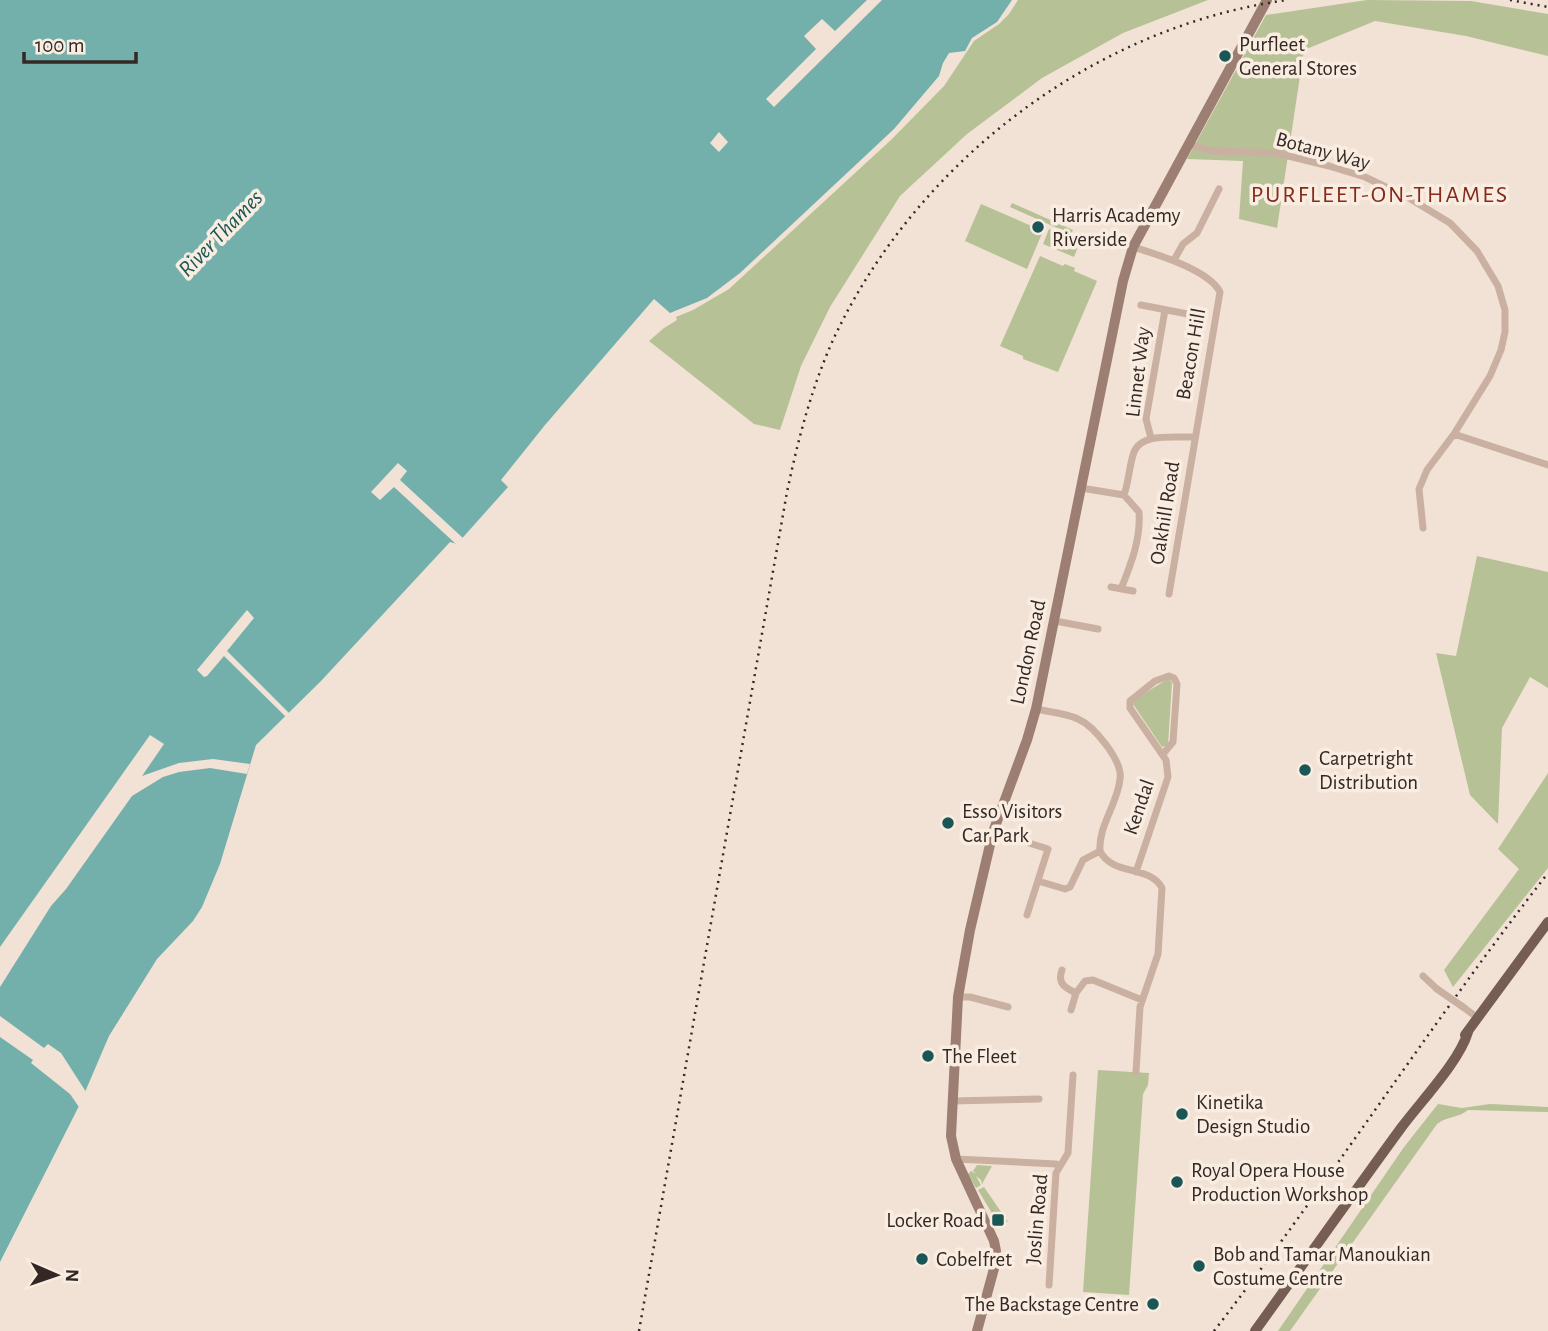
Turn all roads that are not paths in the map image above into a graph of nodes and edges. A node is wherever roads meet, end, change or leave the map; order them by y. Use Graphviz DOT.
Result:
graph roads {
  1 [pos="1266,0"];
  2 [pos="1188,144"];
  3 [pos="1219,189"];
  4 [pos="1133,247"];
  5 [pos="1174,260"];
  6 [pos="1141,305"];
  7 [pos="1165,310"];
  8 [pos="1198,316"];
  9 [pos="1454,434"];
  10 [pos="1195,437"];
  11 [pos="1151,438"];
  12 [pos="1548,465"];
  13 [pos="1082,488"];
  14 [pos="1124,495"];
  15 [pos="1423,528"];
  16 [pos="1111,587"];
  17 [pos="1121,589"];
  18 [pos="1133,591"];
  19 [pos="1169,594"];
  20 [pos="1055,621"];
  21 [pos="1098,629"];
  22 [pos="1036,709"];
  23 [pos="1163,754"];
  24 [pos="1029,843"];
  25 [pos="1100,851"];
  26 [pos="1136,872"];
  27 [pos="1038,881"];
  28 [pos="1027,915"];
  29 [pos="1548,922"];
  30 [pos="1062,970"];
  31 [pos="1423,976"];
  32 [pos="1076,993"];
  33 [pos="958,997"];
  34 [pos="1142,1000"];
  35 [pos="1008,1007"];
  36 [pos="1071,1010"];
  37 [pos="1478,1018"];
  38 [pos="1136,1072"];
  39 [pos="1073,1075"];
  40 [pos="1040,1099"];
  41 [pos="951,1101"];
  42 [pos="956,1159"];
  43 [pos="1059,1166"];
  44 [pos="1049,1285"];
  45 [pos="977,1331"];
  46 [pos="1255,1331"];
  1 -- 2 [label="street, London Road"];
  2 -- 4 [label="street, London Road"];
  2 -- 9 [label="street, Botany Way"];
  3 -- 5 [label="street"];
  4 -- 5 [label="street, Beacon Hill"];
  4 -- 13 [label="street, London Road"];
  5 -- 10 [label="street, Beacon Hill"];
  6 -- 7 [label="street, Linnet Way"];
  7 -- 8 [label="street, Linnet Way"];
  7 -- 11 [label="street, Linnet Way"];
  9 -- 12 [label="street"];
  9 -- 15 [label="street, Botany Way"];
  10 -- 11 [label="street, Linnet Way"];
  10 -- 19 [label="street, Oakhill Road"];
  11 -- 14 [label="street, Linnet Way"];
  13 -- 14 [label="street"];
  13 -- 20 [label="street, London Road"];
  14 -- 17 [label="street"];
  16 -- 17 [label="street"];
  17 -- 18 [label="street"];
  20 -- 21 [label="street"];
  20 -- 22 [label="street, London Road"];
  22 -- 25 [label="street"];
  22 -- 33 [label="street, London Road"];
  23 -- 23 [label="street, Kendal"];
  23 -- 26 [label="street, Kendal"];
  24 -- 27 [label="street"];
  25 -- 26 [label="street"];
  25 -- 27 [label="street"];
  26 -- 34 [label="street"];
  27 -- 28 [label="street"];
  29 -- 37 [label="main road"];
  30 -- 32 [label="street"];
  31 -- 37 [label="street, bridge"];
  32 -- 34 [label="street"];
  32 -- 36 [label="street"];
  33 -- 35 [label="street"];
  33 -- 41 [label="street, London Road"];
  34 -- 38 [label="street"];
  37 -- 46 [label="main road"];
  39 -- 43 [label="street, Joslin Road"];
  40 -- 41 [label="street"];
  41 -- 42 [label="street, London Road"];
  42 -- 43 [label="street"];
  42 -- 45 [label="street, London Road"];
  43 -- 44 [label="street, Joslin Road"];
}
